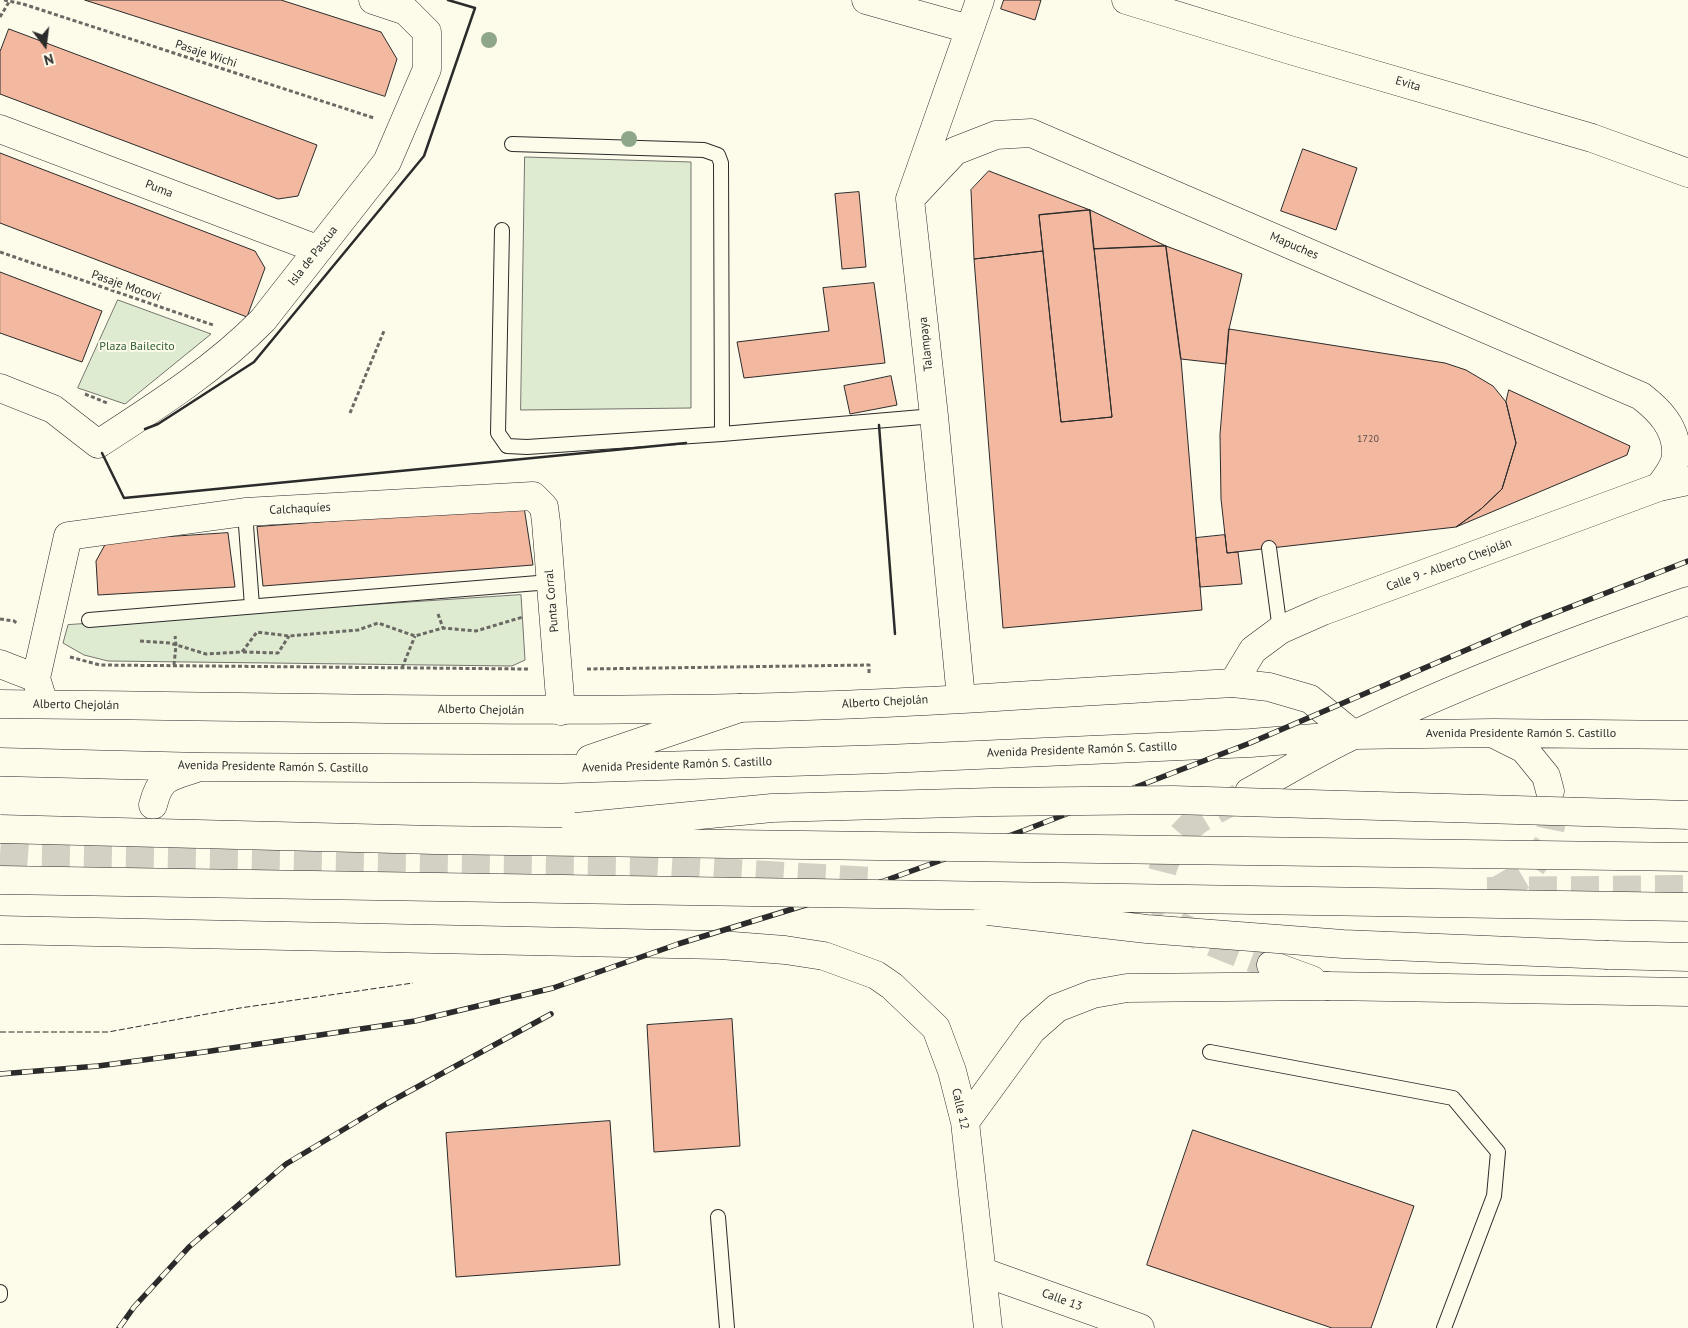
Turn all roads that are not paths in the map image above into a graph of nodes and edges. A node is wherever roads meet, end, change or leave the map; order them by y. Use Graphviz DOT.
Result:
graph roads {
  1 [pos="373,0"];
  2 [pos="866,0"];
  3 [pos="980,0"];
  4 [pos="1126,0"];
  5 [pos="969,30"];
  6 [pos="0,129"];
  7 [pos="512,144"];
  8 [pos="1688,173"];
  9 [pos="910,199"];
  10 [pos="502,230"];
  11 [pos="317,249"];
  12 [pos="0,388"];
  13 [pos="934,416"];
  14 [pos="722,434"];
  15 [pos="1688,481"];
  16 [pos="1659,487"];
  17 [pos="533,496"];
  18 [pos="245,512"];
  19 [pos="1269,548"];
  20 [pos="550,582"];
  21 [pos="1688,601"];
  22 [pos="252,606"];
  23 [pos="89,620"];
  24 [pos="1280,630"];
  25 [pos="0,664"];
  26 [pos="36,678"];
  27 [pos="1233,683"];
  28 [pos="961,698"];
  29 [pos="0,704"];
  30 [pos="44,704"];
  31 [pos="740,708"];
  32 [pos="561,711"];
  33 [pos="1493,733"];
  34 [pos="1354,734"];
  35 [pos="1688,735"];
  36 [pos="0,762"];
  37 [pos="203,767"];
  38 [pos="562,769"];
  39 [pos="1550,791"];
  40 [pos="1249,792"];
  41 [pos="153,804"];
  42 [pos="1688,816"];
  43 [pos="0,829"];
  44 [pos="435,840"];
  45 [pos="1688,857"];
  46 [pos="0,880"];
  47 [pos="822,892"];
  48 [pos="1688,907"];
  49 [pos="0,930"];
  50 [pos="1688,957"];
  51 [pos="1271,965"];
  52 [pos="1327,986"];
  53 [pos="1688,992"];
  54 [pos="1210,1052"];
  55 [pos="965,1122"];
  56 [pos="718,1216"];
  57 [pos="983,1272"];
  58 [pos="1449,1326"];
  59 [pos="727,1328"];
  60 [pos="988,1328"];
  61 [pos="1140,1328"];
  1 -- 11 [label="main road, Isla de Pascua"];
  2 -- 5 [label="main road"];
  3 -- 5 [label="main road, Talampaya"];
  4 -- 8 [label="main road, Evita"];
  5 -- 9 [label="main road, Talampaya"];
  6 -- 11 [label="main road, Puma"];
  7 -- 14 [label="lane"];
  9 -- 13 [label="main road, Talampaya"];
  9 -- 16 [label="main road, Mapuches"];
  10 -- 14 [label="lane"];
  11 -- 12 [label="main road, Isla de Pascua"];
  13 -- 14 [label="lane"];
  13 -- 28 [label="main road, Talampaya"];
  15 -- 16 [label="main road, Calle 9 - Alberto Chejolán"];
  16 -- 24 [label="main road, Calle 9 - Alberto Chejolán"];
  17 -- 18 [label="main road, Calchaquíes"];
  17 -- 20 [label="main road, Punta Corral"];
  18 -- 22 [label="lane"];
  18 -- 26 [label="main road, Calchaquíes"];
  19 -- 24 [label="lane"];
  20 -- 22 [label="lane"];
  20 -- 32 [label="main road, Punta Corral"];
  21 -- 34 [label="main road"];
  22 -- 23 [label="lane"];
  24 -- 27 [label="main road, Calle 9 - Alberto Chejolán"];
  25 -- 26 [label="main road"];
  26 -- 30 [label="main road"];
  27 -- 28 [label="main road"];
  27 -- 34 [label="main road"];
  28 -- 31 [label="main road, Alberto Chejolán"];
  29 -- 30 [label="main road, Alberto Chejolán"];
  30 -- 32 [label="main road, Alberto Chejolán"];
  31 -- 32 [label="main road, Alberto Chejolán"];
  31 -- 38 [label="main road"];
  33 -- 34 [label="main road, Avenida Presidente Ramón S. Castillo"];
  33 -- 35 [label="main road, Avenida Presidente Ramón S. Castillo"];
  33 -- 39 [label="main road"];
  34 -- 38 [label="main road, Avenida Presidente Ramón S. Castillo"];
  34 -- 40 [label="main road"];
  36 -- 37 [label="main road, Avenida Presidente Ramón S. Castillo"];
  37 -- 38 [label="main road, Avenida Presidente Ramón S. Castillo"];
  37 -- 41 [label="main road"];
  42 -- 44 [label="main road, bridge"];
  43 -- 44 [label="main road, bridge"];
  44 -- 45 [label="main road, bridge"];
  46 -- 47 [label="main road, bridge"];
  47 -- 48 [label="main road, bridge"];
  47 -- 50 [label="main road, bridge"];
  49 -- 55 [label="main road, Calle 12"];
  51 -- 52 [label="main road"];
  52 -- 53 [label="main road"];
  52 -- 55 [label="main road"];
  54 -- 58 [label="lane"];
  55 -- 57 [label="main road, Calle 12"];
  56 -- 59 [label="lane"];
  57 -- 60 [label="main road, Calle 12"];
  57 -- 61 [label="main road, Calle 13"];
}
